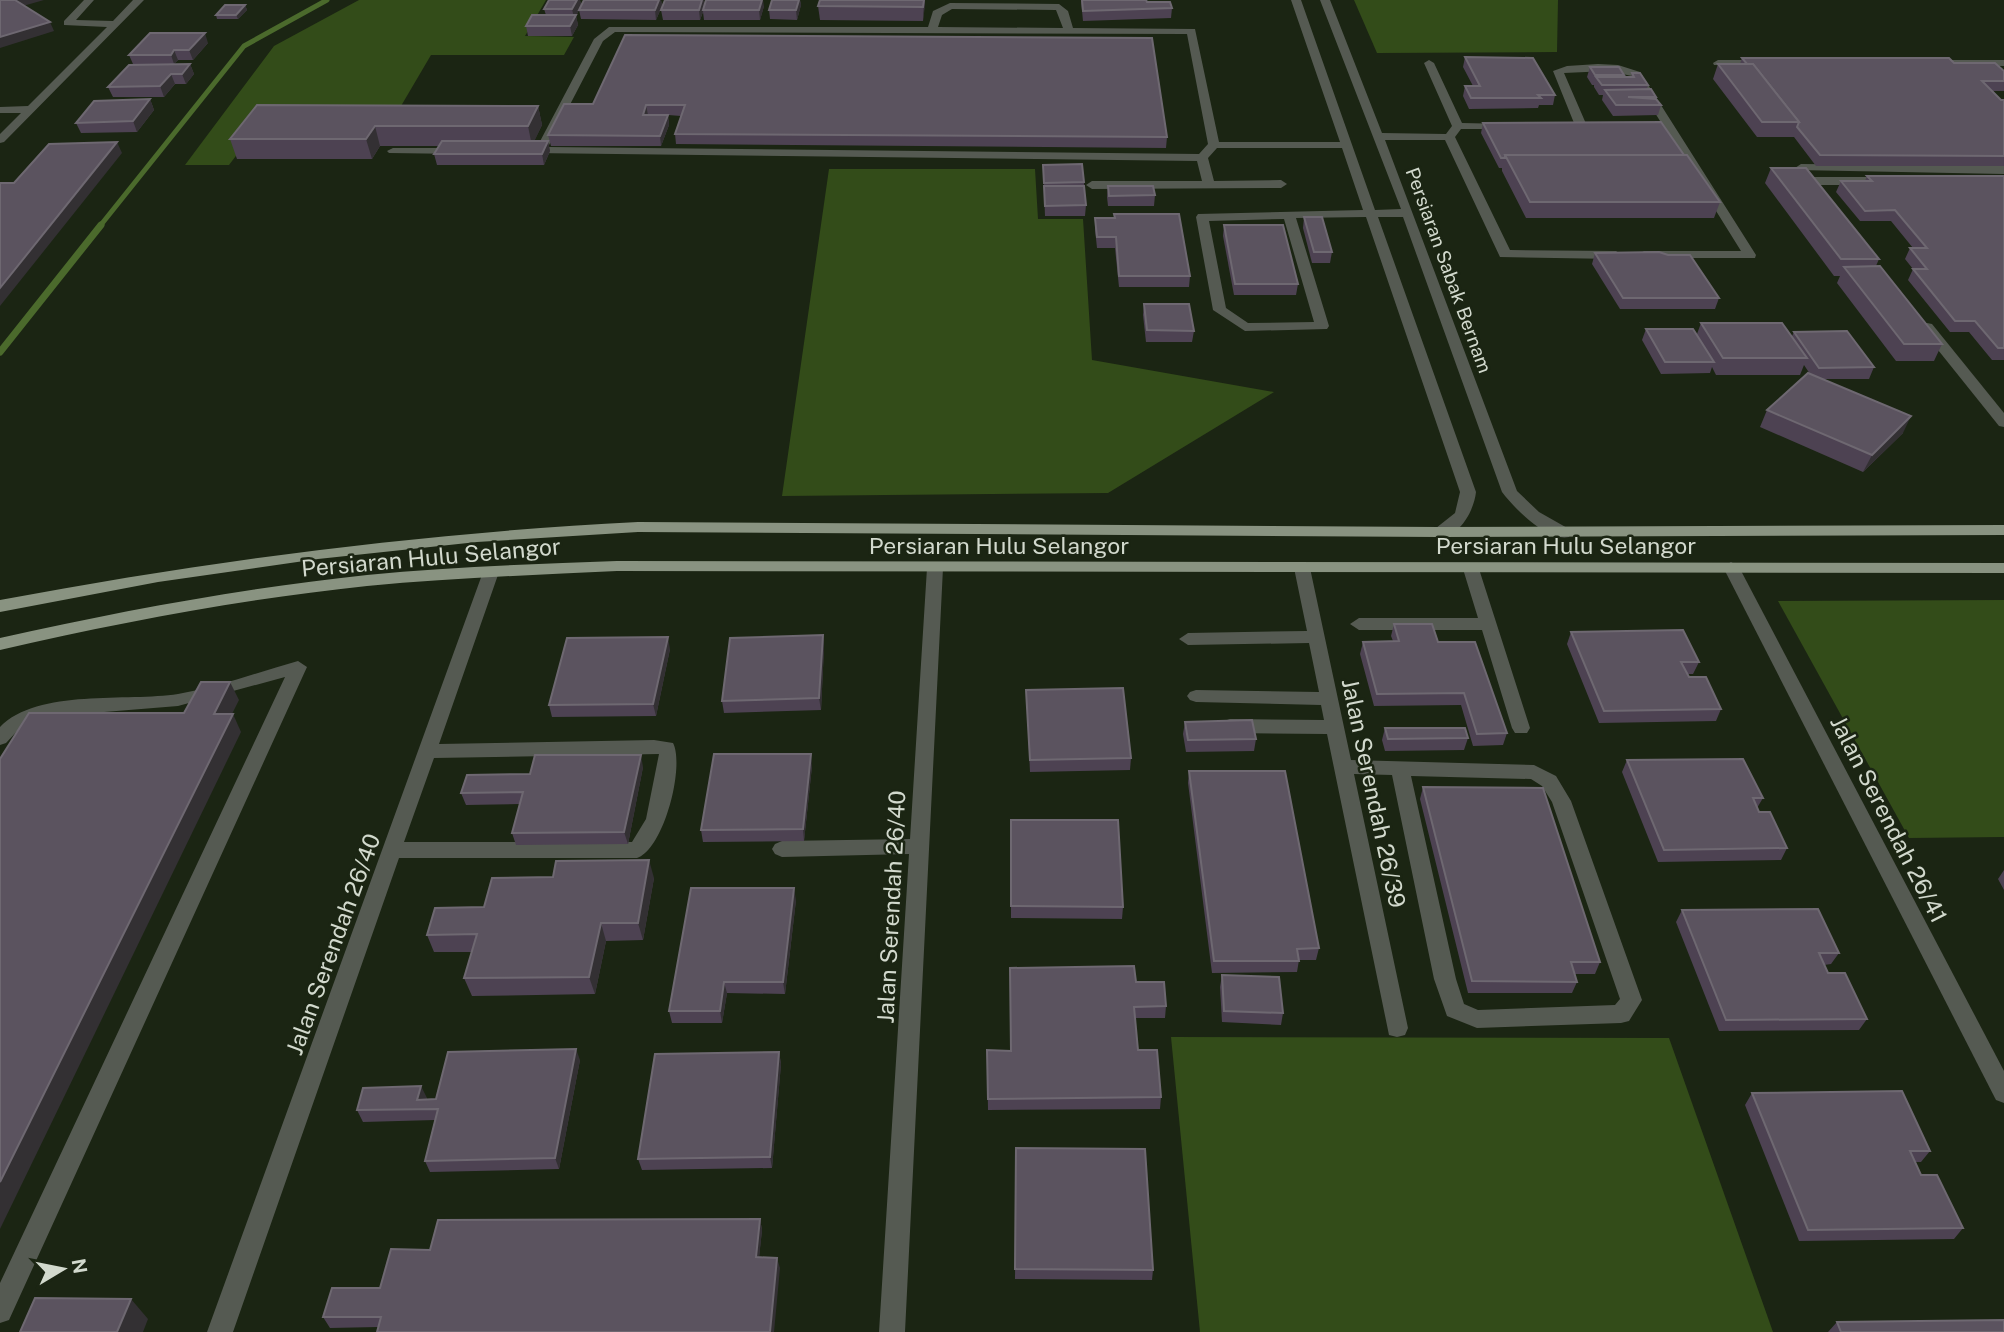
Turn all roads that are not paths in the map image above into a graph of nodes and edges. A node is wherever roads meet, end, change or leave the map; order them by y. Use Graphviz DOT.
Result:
graph roads {
  1 [pos="89,0"];
  2 [pos="139,0"];
  3 [pos="1296,0"];
  4 [pos="1325,0"];
  5 [pos="114,24"];
  6 [pos="932,30"];
  7 [pos="1069,31"];
  8 [pos="1718,63"];
  9 [pos="1772,63"];
  10 [pos="1920,63"];
  11 [pos="1987,63"];
  12 [pos="2004,63"];
  13 [pos="1429,64"];
  14 [pos="2004,78"];
  15 [pos="31,109"];
  16 [pos="0,110"];
  17 [pos="1553,125"];
  18 [pos="1458,126"];
  19 [pos="1512,126"];
  20 [pos="1378,136"];
  21 [pos="1449,137"];
  22 [pos="0,140"];
  23 [pos="1214,145"];
  24 [pos="1348,145"];
  25 [pos="474,150"];
  26 [pos="514,150"];
  27 [pos="541,150"];
  28 [pos="393,151"];
  29 [pos="1202,158"];
  30 [pos="1801,168"];
  31 [pos="2004,170"];
  32 [pos="2004,181"];
  33 [pos="1281,184"];
  34 [pos="1092,185"];
  35 [pos="1209,185"];
  36 [pos="1827,202"];
  37 [pos="1408,213"];
  38 [pos="1373,214"];
  39 [pos="1289,215"];
  40 [pos="1920,317"];
  41 [pos="2001,416"];
  42 [pos="2004,530"];
  43 [pos="1439,533"];
  44 [pos="1563,533"];
  45 [pos="1731,566"];
  46 [pos="935,568"];
  47 [pos="1302,568"];
  48 [pos="2004,568"];
  49 [pos="1471,569"];
  50 [pos="491,572"];
  51 [pos="0,606"];
  52 [pos="1359,624"];
  53 [pos="1489,624"];
  54 [pos="1317,637"];
  55 [pos="1188,639"];
  56 [pos="0,644"];
  57 [pos="1196,696"];
  58 [pos="1329,699"];
  59 [pos="1215,726"];
  60 [pos="1335,727"];
  61 [pos="1521,728"];
  62 [pos="0,738"];
  63 [pos="427,751"];
  64 [pos="1343,767"];
  65 [pos="1400,769"];
  66 [pos="919,846"];
  67 [pos="782,849"];
  68 [pos="392,850"];
  69 [pos="1397,1028"];
  70 [pos="2004,1093"];
  71 [pos="0,1311"];
  72 [pos="220,1332"];
  73 [pos="892,1332"];
  1 -- 5 [label="street"];
  2 -- 5 [label="street"];
  3 -- 24 [label="street"];
  4 -- 20 [label="street, Persiaran Sabak Bernam"];
  5 -- 15 [label="street"];
  6 -- 7 [label="street"];
  6 -- 7 [label="street"];
  6 -- 27 [label="street"];
  7 -- 23 [label="street"];
  8 -- 9 [label="street"];
  10 -- 11 [label="street"];
  11 -- 12 [label="street"];
  11 -- 14 [label="street"];
  13 -- 18 [label="street"];
  15 -- 16 [label="street"];
  15 -- 22 [label="street"];
  17 -- 21 [label="street"];
  18 -- 19 [label="street"];
  18 -- 21 [label="street"];
  20 -- 21 [label="street"];
  20 -- 37 [label="street, Persiaran Sabak Bernam"];
  23 -- 24 [label="street"];
  23 -- 29 [label="street"];
  24 -- 38 [label="street"];
  25 -- 28 [label="street"];
  26 -- 27 [label="street"];
  27 -- 29 [label="street"];
  29 -- 35 [label="street"];
  30 -- 31 [label="street"];
  32 -- 36 [label="street"];
  33 -- 35 [label="street"];
  34 -- 35 [label="street"];
  37 -- 38 [label="street"];
  37 -- 44 [label="street, Persiaran Sabak Bernam"];
  38 -- 39 [label="street"];
  38 -- 43 [label="street"];
  39 -- 39 [label="street"];
  40 -- 41 [label="street"];
  42 -- 44 [label="main road, Persiaran Hulu Selangor"];
  43 -- 44 [label="main road, Persiaran Hulu Selangor"];
  43 -- 51 [label="main road, Persiaran Hulu Selangor"];
  45 -- 48 [label="main road, Persiaran Hulu Selangor"];
  45 -- 49 [label="main road, Persiaran Hulu Selangor"];
  45 -- 70 [label="street, Jalan Serendah 26/41"];
  46 -- 47 [label="main road, Persiaran Hulu Selangor"];
  46 -- 50 [label="main road, Persiaran Hulu Selangor"];
  46 -- 66 [label="street, Jalan Serendah 26/40"];
  47 -- 49 [label="main road, Persiaran Hulu Selangor"];
  47 -- 54 [label="street, Jalan Serendah 26/39"];
  49 -- 53 [label="street"];
  50 -- 56 [label="main road, Persiaran Hulu Selangor"];
  50 -- 63 [label="street, Jalan Serendah 26/40"];
  52 -- 53 [label="street"];
  53 -- 61 [label="street"];
  54 -- 55 [label="street"];
  54 -- 58 [label="street, Jalan Serendah 26/39"];
  57 -- 58 [label="street"];
  58 -- 60 [label="street, Jalan Serendah 26/39"];
  59 -- 60 [label="street"];
  60 -- 64 [label="street, Jalan Serendah 26/39"];
  62 -- 71 [label="street"];
  63 -- 68 [label="street, Jalan Serendah 26/40"];
  63 -- 68 [label="street"];
  64 -- 65 [label="street"];
  64 -- 69 [label="street, Jalan Serendah 26/39"];
  65 -- 65 [label="street"];
  66 -- 67 [label="street"];
  66 -- 73 [label="street, Jalan Serendah 26/40"];
  68 -- 72 [label="street, Jalan Serendah 26/40"];
}
